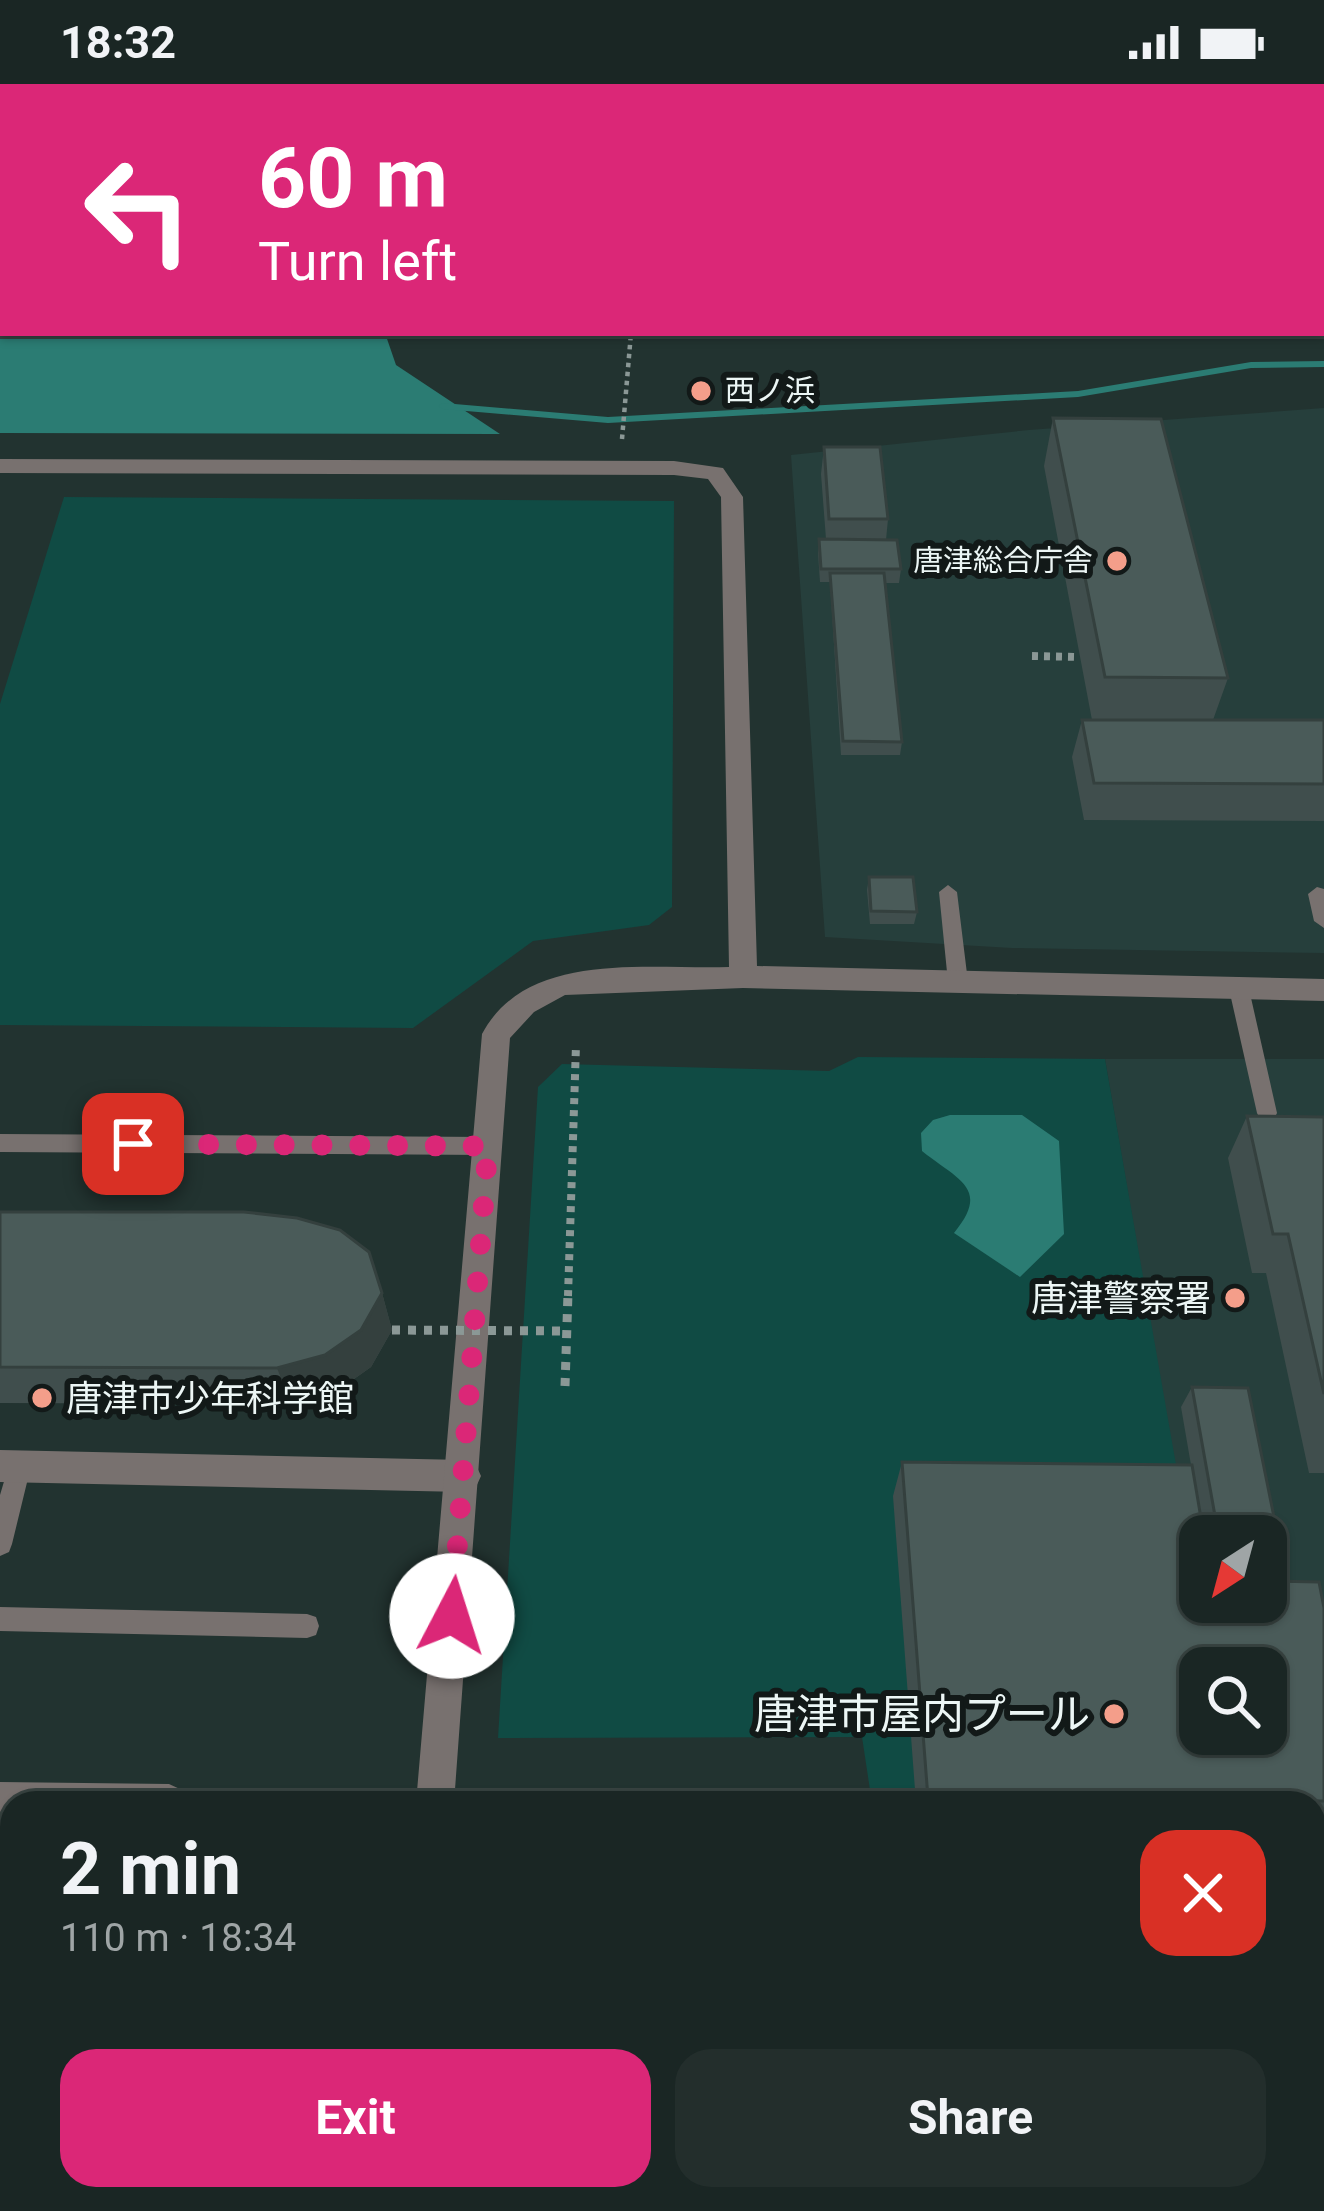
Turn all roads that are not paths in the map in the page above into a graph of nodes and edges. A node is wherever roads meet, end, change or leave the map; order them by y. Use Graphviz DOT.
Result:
graph roads {
  1 [pos="0,466"];
  2 [pos="948,892"];
  3 [pos="1317,894"];
  4 [pos="1324,921"];
  5 [pos="743,977"];
  6 [pos="958,982"];
  7 [pos="1239,989"];
  8 [pos="1324,990"];
  9 [pos="1267,1113"];
  10 [pos="0,1143"];
  11 [pos="488,1146"];
  12 [pos="9,1466"];
  13 [pos="464,1476"];
  14 [pos="0,1544"];
  15 [pos="0,1619"];
  16 [pos="308,1626"];
  17 [pos="436,1791"];
  1 -- 5 [label="street"];
  2 -- 6 [label="lane"];
  3 -- 4 [label="lane"];
  5 -- 6 [label="street"];
  5 -- 11 [label="street"];
  6 -- 7 [label="street"];
  7 -- 8 [label="street"];
  7 -- 9 [label="lane"];
  10 -- 11 [label="lane"];
  11 -- 13 [label="street"];
  12 -- 13 [label="street"];
  12 -- 14 [label="lane"];
  13 -- 17 [label="street"];
  15 -- 16 [label="lane"];
}
